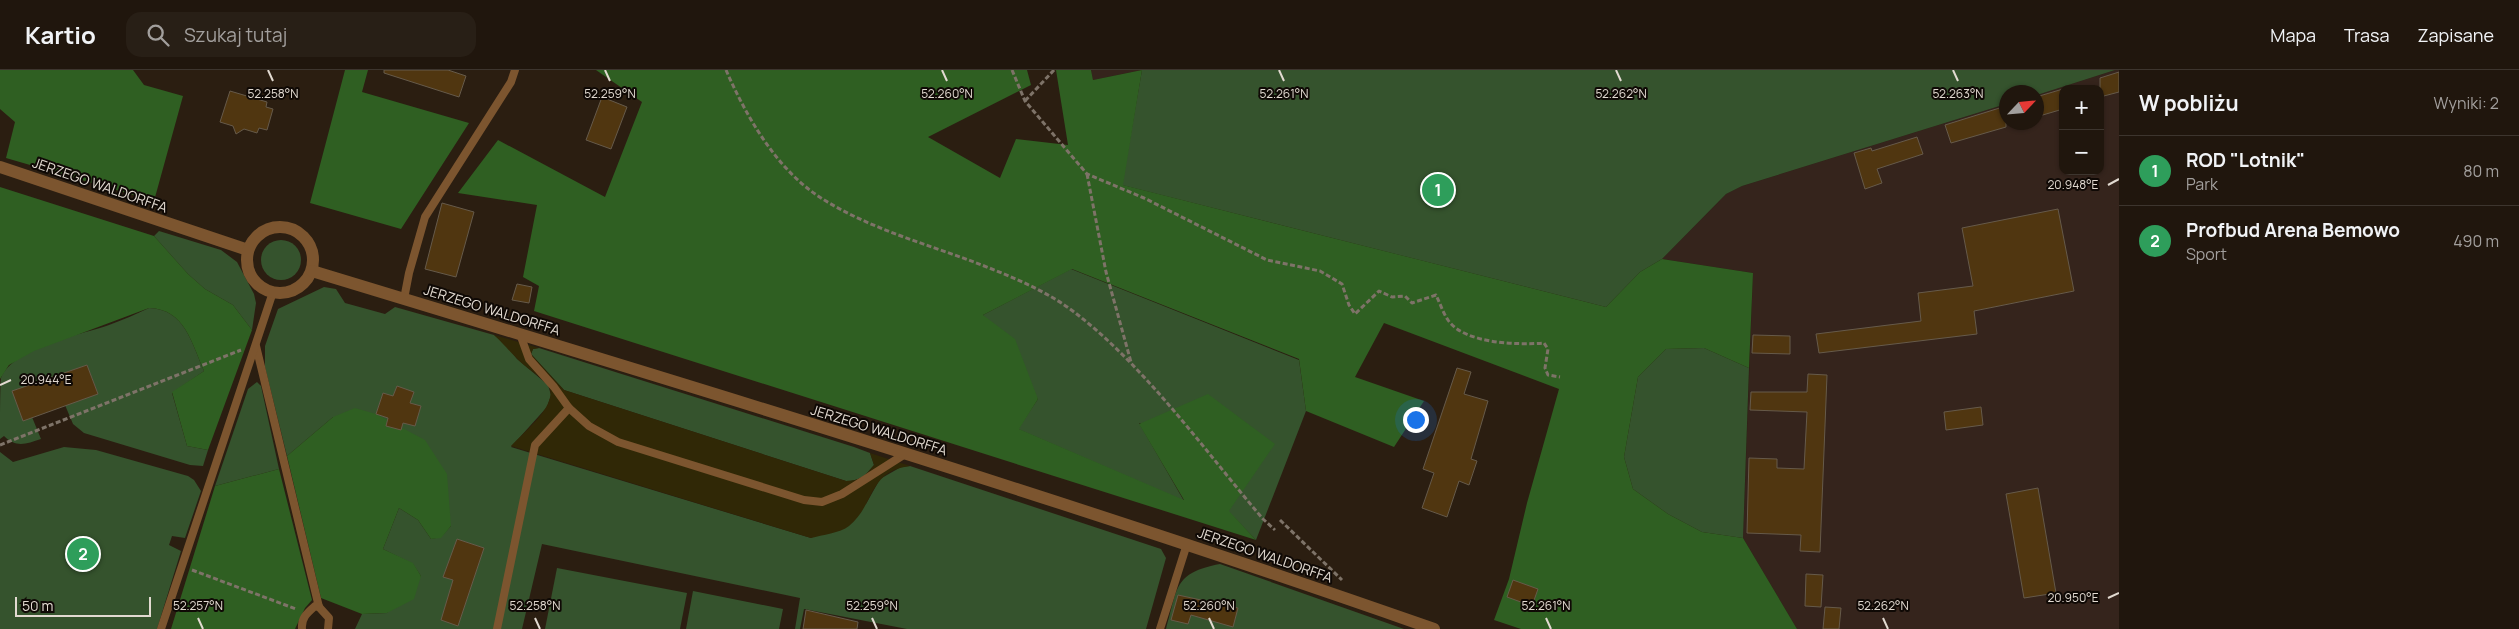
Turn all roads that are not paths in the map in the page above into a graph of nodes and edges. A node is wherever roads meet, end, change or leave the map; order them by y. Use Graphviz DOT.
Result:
graph roads {
  1 [pos="515,70"];
  2 [pos="0,167"];
  3 [pos="248,250"];
  4 [pos="312,271"];
  5 [pos="273,292"];
  6 [pos="404,299"];
  7 [pos="520,334"];
  8 [pos="256,344"];
  9 [pos="569,408"];
  10 [pos="905,454"];
  11 [pos="1187,544"];
  12 [pos="319,607"];
  13 [pos="161,629"];
  14 [pos="302,629"];
  15 [pos="328,629"];
  16 [pos="497,629"];
  17 [pos="1160,629"];
  18 [pos="1434,629"];
  1 -- 6 [label="lane"];
  2 -- 3 [label="street, JERZEGO WALDORFFA"];
  3 -- 4 [label="street"];
  3 -- 5 [label="street"];
  4 -- 5 [label="street"];
  4 -- 6 [label="street, JERZEGO WALDORFFA"];
  5 -- 8 [label="lane"];
  6 -- 7 [label="street, JERZEGO WALDORFFA"];
  7 -- 9 [label="lane"];
  7 -- 10 [label="street, JERZEGO WALDORFFA"];
  8 -- 12 [label="lane"];
  8 -- 13 [label="lane"];
  9 -- 10 [label="lane"];
  9 -- 16 [label="lane"];
  10 -- 11 [label="street, JERZEGO WALDORFFA"];
  11 -- 17 [label="lane"];
  11 -- 18 [label="street, JERZEGO WALDORFFA"];
  12 -- 14 [label="lane"];
  12 -- 15 [label="lane"];
}
